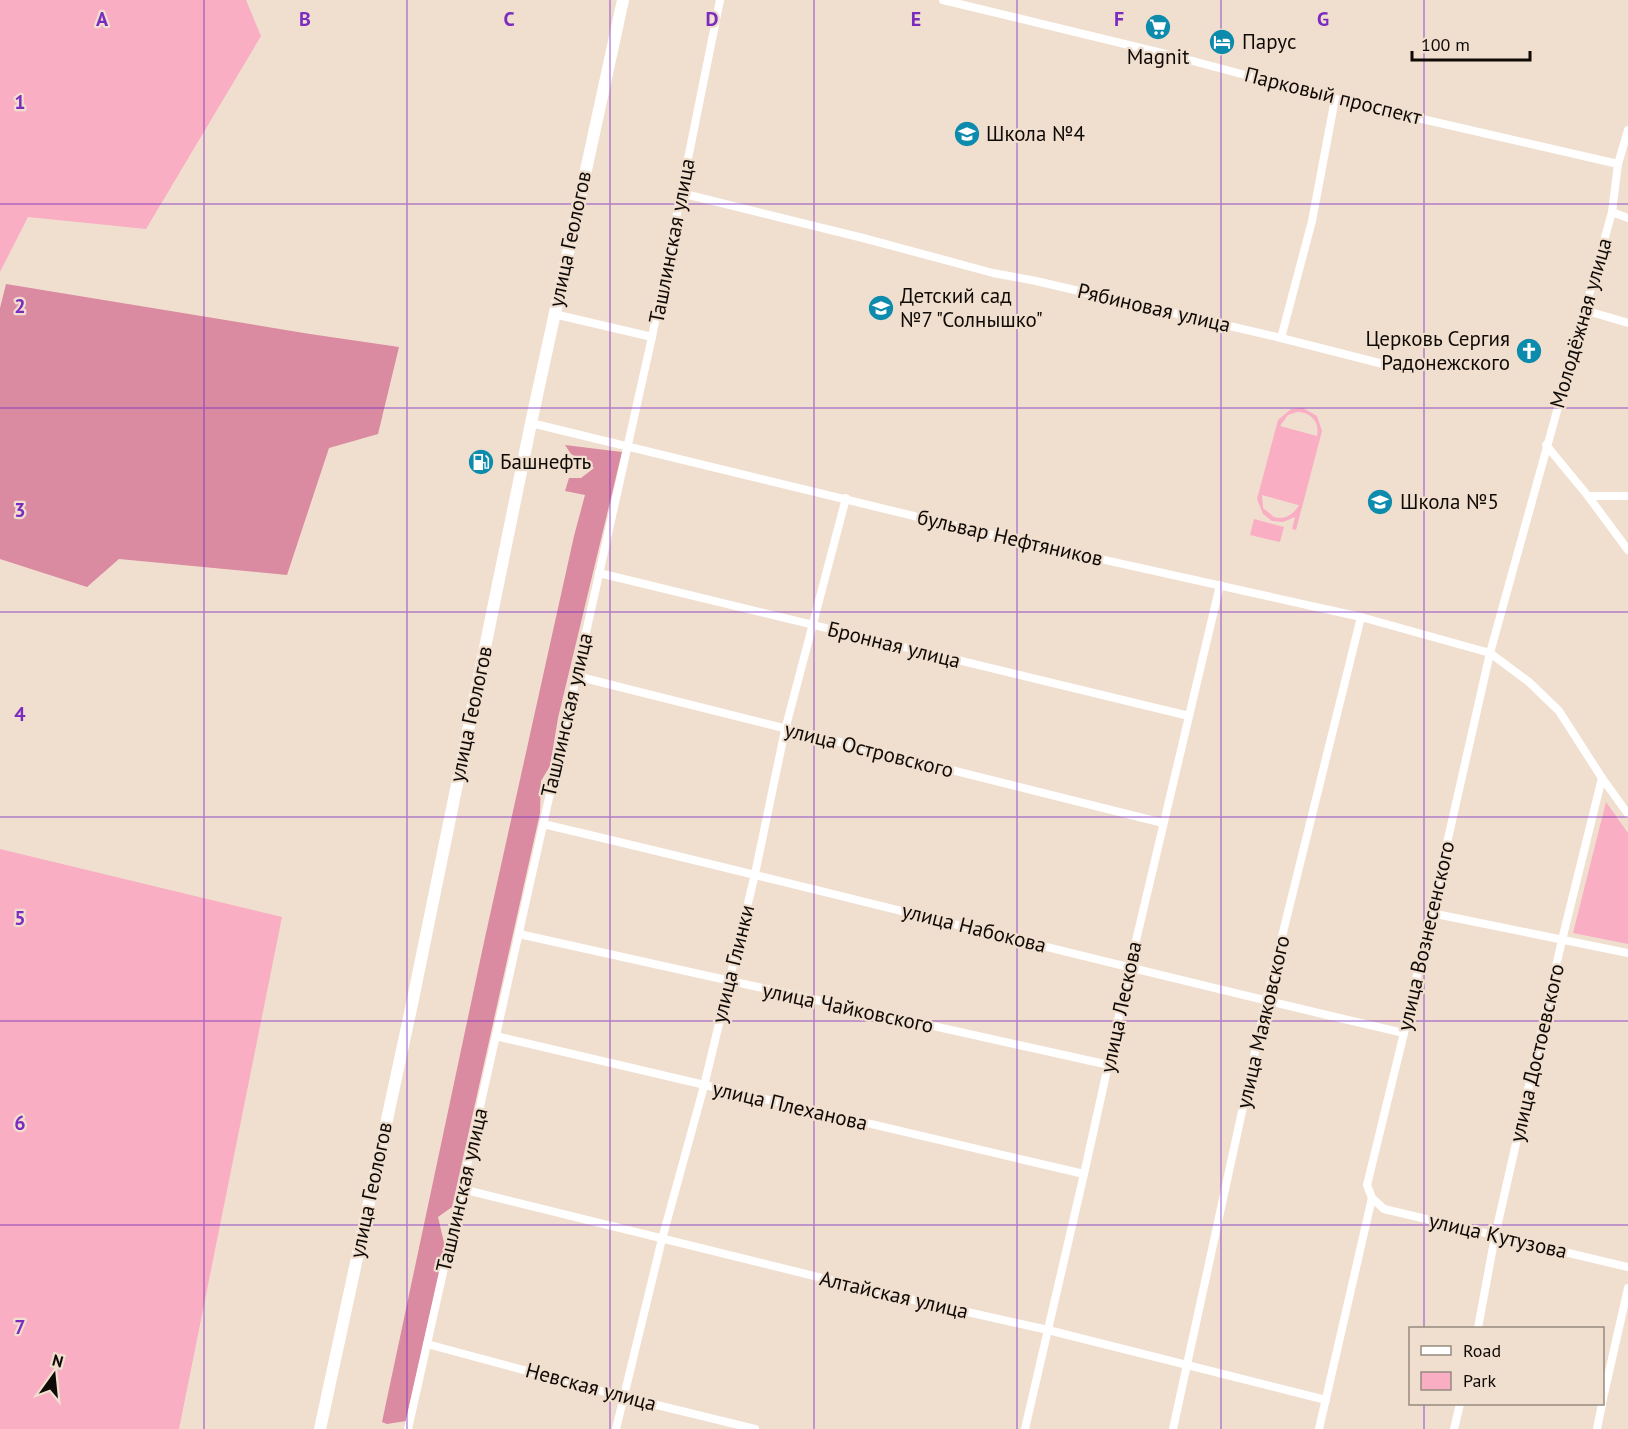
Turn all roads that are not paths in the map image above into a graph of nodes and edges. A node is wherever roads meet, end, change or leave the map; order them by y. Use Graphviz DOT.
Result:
graph roads {
  1 [pos="623,0"];
  2 [pos="720,0"];
  3 [pos="943,0"];
  4 [pos="954,1"];
  5 [pos="1335,99"];
  6 [pos="1628,130"];
  7 [pos="1618,164"];
  8 [pos="681,193"];
  9 [pos="1612,212"];
  10 [pos="1628,218"];
  11 [pos="1584,310"];
  12 [pos="554,314"];
  13 [pos="1628,323"];
  14 [pos="652,338"];
  15 [pos="1281,338"];
  16 [pos="1383,364"];
  17 [pos="531,423"];
  18 [pos="1546,445"];
  19 [pos="626,446"];
  20 [pos="1588,496"];
  21 [pos="1628,496"];
  22 [pos="846,498"];
  23 [pos="1628,550"];
  24 [pos="599,573"];
  25 [pos="1220,585"];
  26 [pos="1361,617"];
  27 [pos="812,625"];
  28 [pos="1490,653"];
  29 [pos="576,676"];
  30 [pos="1189,716"];
  31 [pos="785,730"];
  32 [pos="1602,778"];
  33 [pos="1628,814"];
  34 [pos="1163,823"];
  35 [pos="543,824"];
  36 [pos="755,873"];
  37 [pos="1431,914"];
  38 [pos="519,934"];
  39 [pos="1562,940"];
  40 [pos="1628,953"];
  41 [pos="1130,966"];
  42 [pos="728,982"];
  43 [pos="1266,1001"];
  44 [pos="1404,1033"];
  45 [pos="496,1036"];
  46 [pos="1108,1065"];
  47 [pos="704,1086"];
  48 [pos="1084,1174"];
  49 [pos="462,1189"];
  50 [pos="1372,1197"];
  51 [pos="1495,1236"];
  52 [pos="662,1239"];
  53 [pos="1628,1267"];
  54 [pos="1628,1288"];
  55 [pos="1478,1327"];
  56 [pos="1048,1330"];
  57 [pos="427,1344"];
  58 [pos="1188,1367"];
  59 [pos="1604,1394"];
  60 [pos="624,1397"];
  61 [pos="1326,1400"];
  62 [pos="1460,1405"];
  63 [pos="1602,1405"];
  64 [pos="320,1429"];
  65 [pos="408,1429"];
  66 [pos="616,1429"];
  67 [pos="755,1429"];
  68 [pos="1024,1429"];
  69 [pos="1173,1429"];
  70 [pos="1319,1429"];
  71 [pos="1454,1429"];
  72 [pos="1597,1429"];
  1 -- 12 [label="main road, улица Геологов"];
  2 -- 8 [label="street, Ташлинская улица"];
  3 -- 4 [label="street, Парковый проспект"];
  4 -- 5 [label="street, Парковый проспект"];
  5 -- 7 [label="street, Парковый проспект"];
  5 -- 15 [label="street"];
  6 -- 7 [label="street, Молодёжная улица"];
  7 -- 9 [label="street, Молодёжная улица"];
  8 -- 14 [label="street, Ташлинская улица"];
  8 -- 15 [label="street, Рябиновая улица"];
  9 -- 10 [label="street"];
  9 -- 11 [label="street, Молодёжная улица"];
  11 -- 13 [label="street"];
  11 -- 18 [label="street, Молодёжная улица"];
  12 -- 14 [label="street"];
  12 -- 17 [label="main road, улица Геологов"];
  14 -- 19 [label="street, Ташлинская улица"];
  15 -- 16 [label="street, Рябиновая улица"];
  17 -- 19 [label="street, бульвар Нефтяников"];
  17 -- 64 [label="main road, улица Геологов"];
  18 -- 20 [label="street"];
  18 -- 28 [label="street, улица Вознесенского"];
  19 -- 22 [label="street, бульвар Нефтяников"];
  19 -- 24 [label="street, Ташлинская улица"];
  20 -- 21 [label="street"];
  20 -- 23 [label="street"];
  22 -- 25 [label="street, бульвар Нефтяников"];
  22 -- 27 [label="street, улица Глинки"];
  24 -- 27 [label="street, Бронная улица"];
  24 -- 29 [label="street, Ташлинская улица"];
  25 -- 26 [label="street, бульвар Нефтяников"];
  25 -- 30 [label="street, улица Лескова"];
  26 -- 28 [label="street, бульвар Нефтяников"];
  26 -- 43 [label="street, улица Маяковского"];
  27 -- 30 [label="street, Бронная улица"];
  27 -- 31 [label="street, улица Глинки"];
  28 -- 32 [label="street"];
  28 -- 37 [label="street, улица Вознесенского"];
  29 -- 31 [label="street, улица Островского"];
  29 -- 35 [label="street, Ташлинская улица"];
  30 -- 34 [label="street, улица Лескова"];
  31 -- 34 [label="street, улица Островского"];
  31 -- 36 [label="street, улица Глинки"];
  32 -- 33 [label="street"];
  32 -- 39 [label="street, улица Достоевского"];
  34 -- 41 [label="street, улица Лескова"];
  35 -- 36 [label="street, улица Набокова"];
  35 -- 38 [label="street, Ташлинская улица"];
  36 -- 41 [label="street, улица Набокова"];
  36 -- 42 [label="street, улица Глинки"];
  37 -- 39 [label="street"];
  37 -- 44 [label="street, улица Вознесенского"];
  38 -- 42 [label="street, улица Чайковского"];
  38 -- 45 [label="street, Ташлинская улица"];
  39 -- 40 [label="street"];
  39 -- 51 [label="street, улица Достоевского"];
  41 -- 43 [label="street, улица Набокова"];
  41 -- 46 [label="street, улица Лескова"];
  42 -- 46 [label="street, улица Чайковского"];
  42 -- 47 [label="street, улица Глинки"];
  43 -- 44 [label="street, улица Набокова"];
  43 -- 58 [label="street, улица Маяковского"];
  44 -- 50 [label="street, улица Вознесенского"];
  45 -- 47 [label="street, улица Плеханова"];
  45 -- 49 [label="street, Ташлинская улица"];
  46 -- 48 [label="street, улица Лескова"];
  47 -- 48 [label="street, улица Плеханова"];
  47 -- 52 [label="street, улица Глинки"];
  48 -- 56 [label="street, улица Лескова"];
  49 -- 52 [label="street, Алтайская улица"];
  49 -- 57 [label="street, Ташлинская улица"];
  50 -- 51 [label="street, улица Кутузова"];
  50 -- 61 [label="street, улица Вознесенского"];
  51 -- 53 [label="street, улица Кутузова"];
  51 -- 55 [label="street, улица Достоевского"];
  52 -- 56 [label="street, Алтайская улица"];
  52 -- 60 [label="street, улица Глинки"];
  54 -- 59 [label="street"];
  56 -- 58 [label="street, Алтайская улица"];
  56 -- 68 [label="street, улица Лескова"];
  57 -- 60 [label="street, Невская улица"];
  57 -- 65 [label="street, Ташлинская улица"];
  58 -- 61 [label="street, Алтайская улица"];
  58 -- 69 [label="street, улица Маяковского"];
  60 -- 66 [label="street, улица Глинки"];
  60 -- 67 [label="street, Невская улица"];
  61 -- 70 [label="street, улица Вознесенского"];
  62 -- 71 [label="street"];
  63 -- 72 [label="street"];
}
